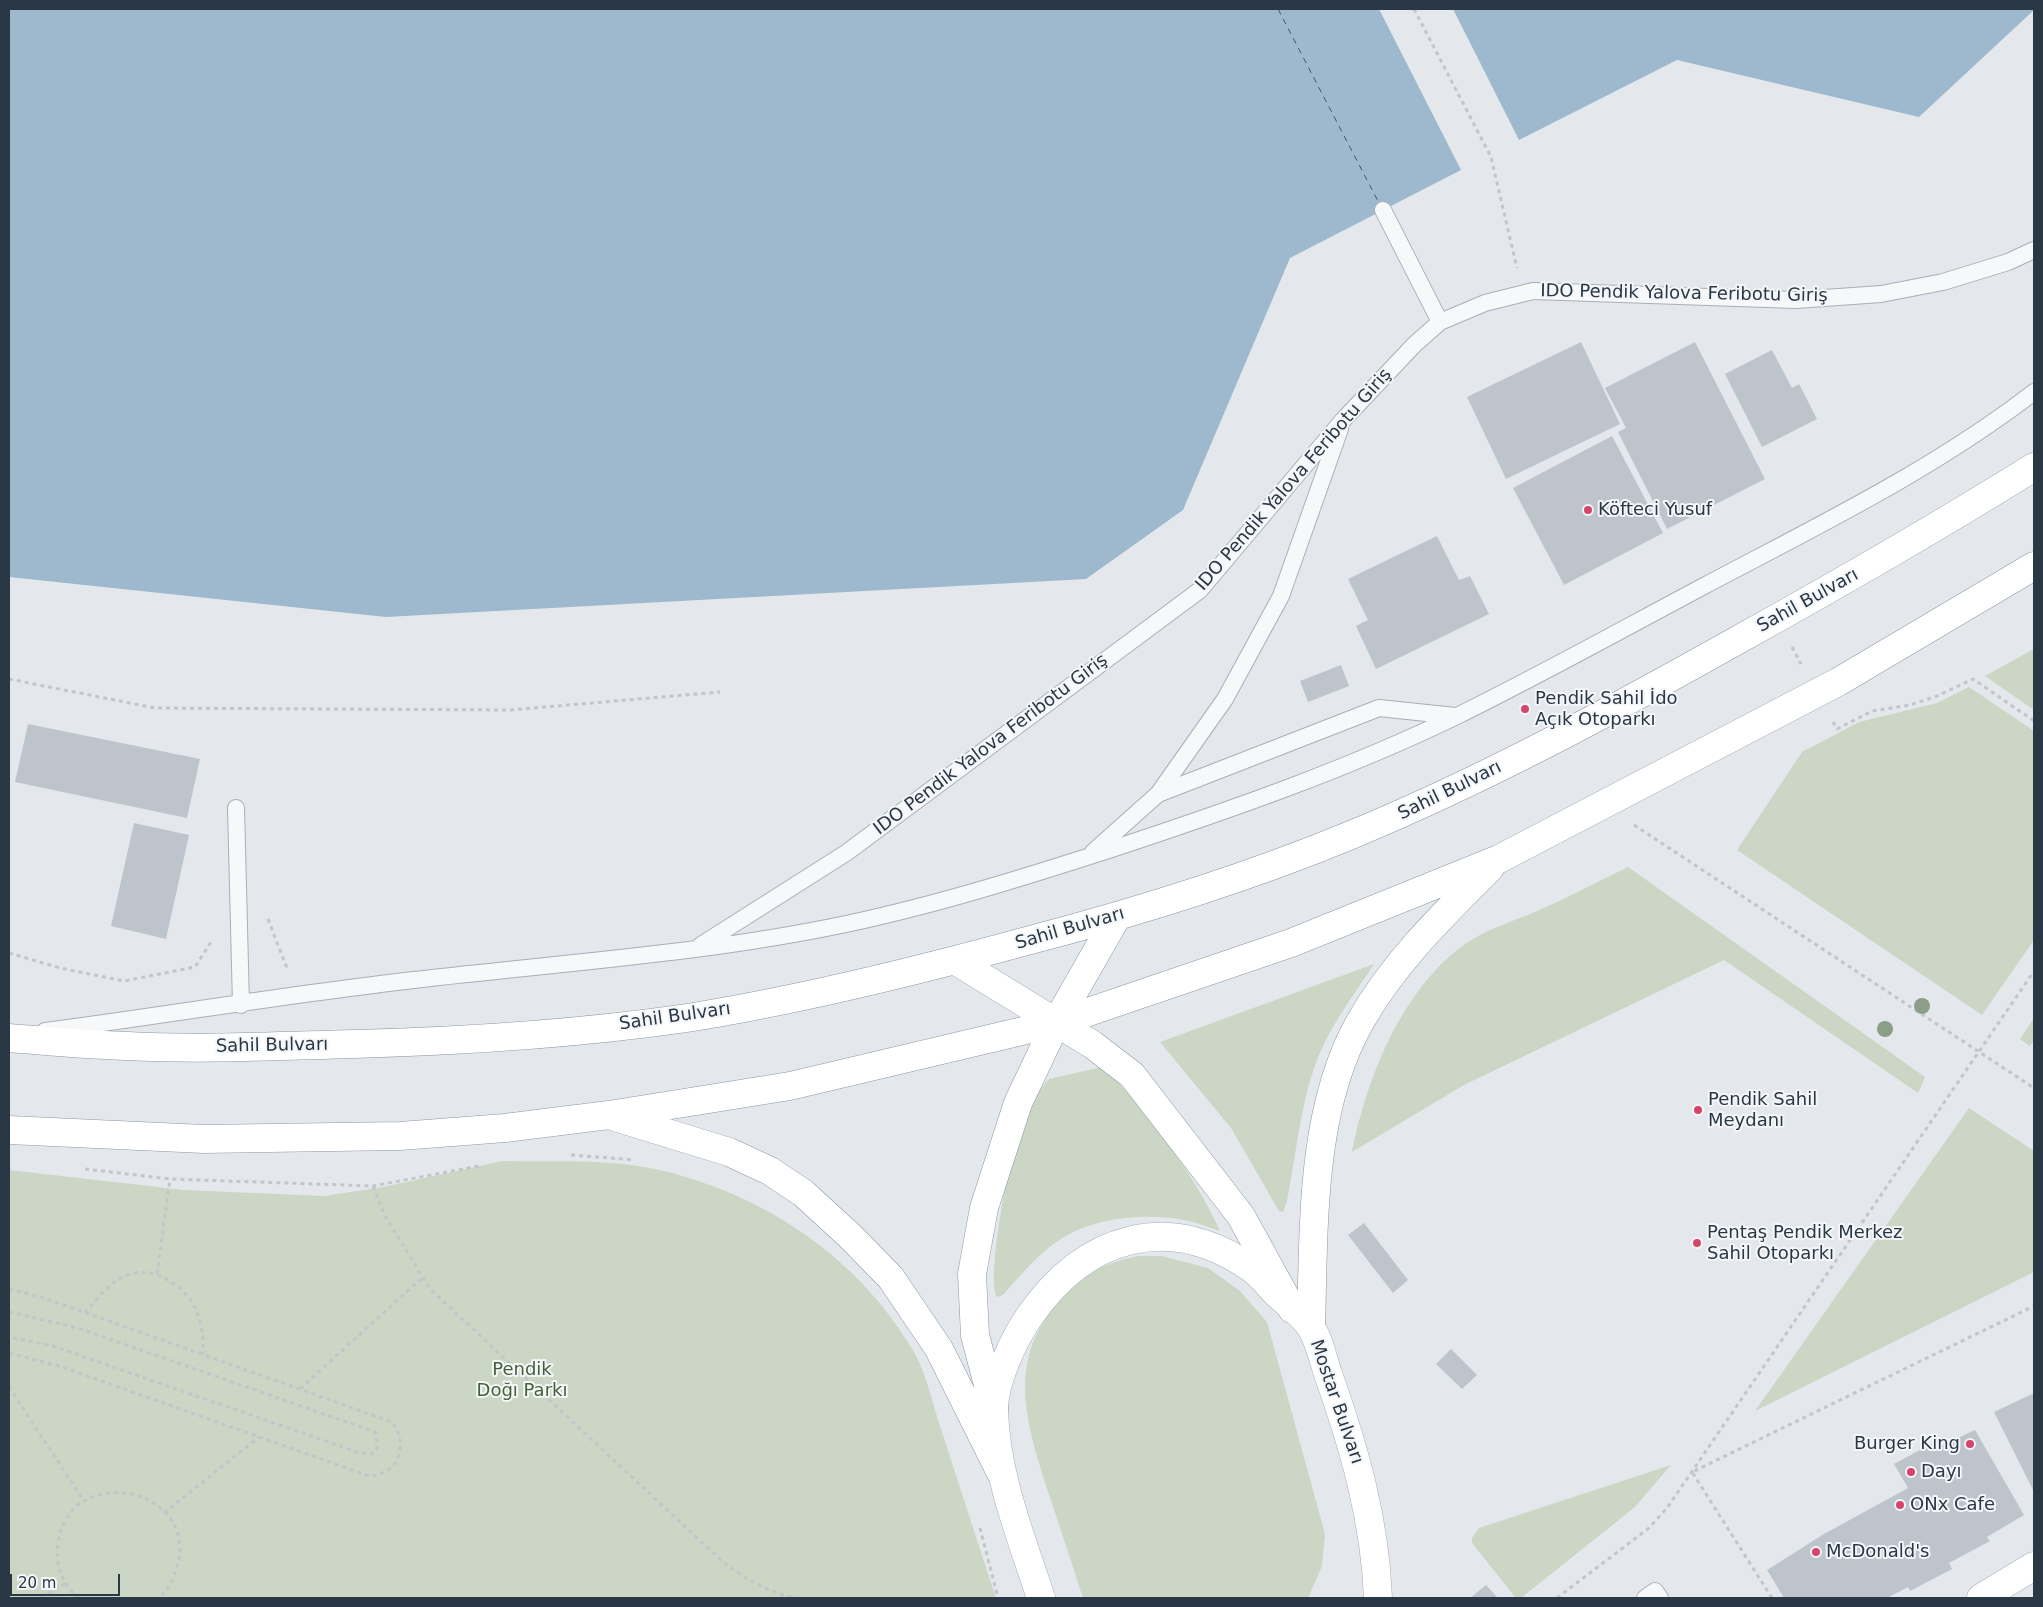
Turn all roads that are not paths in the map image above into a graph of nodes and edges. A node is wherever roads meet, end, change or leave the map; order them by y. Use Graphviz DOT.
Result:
graph roads {
  1 [pos="1383,210"];
  2 [pos="2034,250"];
  3 [pos="1440,322"];
  4 [pos="2034,392"];
  5 [pos="1343,420"];
  6 [pos="2034,467"];
  7 [pos="2034,566"];
  8 [pos="1457,716"];
  9 [pos="1158,794"];
  10 [pos="236,808"];
  11 [pos="1088,856"];
  12 [pos="1499,859"];
  13 [pos="1116,918"];
  14 [pos="697,948"];
  15 [pos="956,961"];
  16 [pos="241,1004"];
  17 [pos="1056,1024"];
  18 [pos="9,1037"];
  19 [pos="608,1116"];
  20 [pos="9,1130"];
  21 [pos="1302,1318"];
  22 [pos="994,1408"];
  23 [pos="1001,1473"];
  24 [pos="2034,1566"];
  25 [pos="1377,1570"];
  26 [pos="1041,1598"];
  27 [pos="1358,1598"];
  28 [pos="1378,1598"];
  29 [pos="1645,1598"];
  30 [pos="1660,1598"];
  31 [pos="1981,1598"];
  1 -- 3 [label="lane"];
  2 -- 3 [label="lane, IDO Pendik Yalova Feribotu Giriş"];
  3 -- 5 [label="lane, IDO Pendik Yalova Feribotu Giriş"];
  4 -- 8 [label="lane"];
  5 -- 9 [label="lane"];
  5 -- 14 [label="lane, IDO Pendik Yalova Feribotu Giriş"];
  6 -- 13 [label="main road, Sahil Bulvarı"];
  7 -- 12 [label="main road"];
  8 -- 9 [label="lane"];
  8 -- 11 [label="lane"];
  9 -- 11 [label="lane"];
  10 -- 16 [label="lane"];
  11 -- 14 [label="lane"];
  12 -- 17 [label="main road"];
  12 -- 21 [label="main road"];
  13 -- 15 [label="main road, Sahil Bulvarı"];
  13 -- 17 [label="main road"];
  14 -- 16 [label="lane"];
  15 -- 17 [label="main road"];
  15 -- 18 [label="main road, Sahil Bulvarı"];
  16 -- 18 [label="lane"];
  17 -- 19 [label="main road"];
  17 -- 21 [label="main road"];
  17 -- 22 [label="main road"];
  19 -- 20 [label="main road"];
  19 -- 23 [label="main road"];
  21 -- 22 [label="main road, Mostar Bulvarı"];
  21 -- 25 [label="main road, Mostar Bulvarı"];
  22 -- 23 [label="main road, Mostar Bulvarı"];
  23 -- 26 [label="main road, Mostar Bulvarı"];
  24 -- 31 [label="main road"];
  25 -- 27 [label="main road"];
  25 -- 28 [label="main road, Mostar Bulvarı"];
  29 -- 30 [label="lane"];
}
